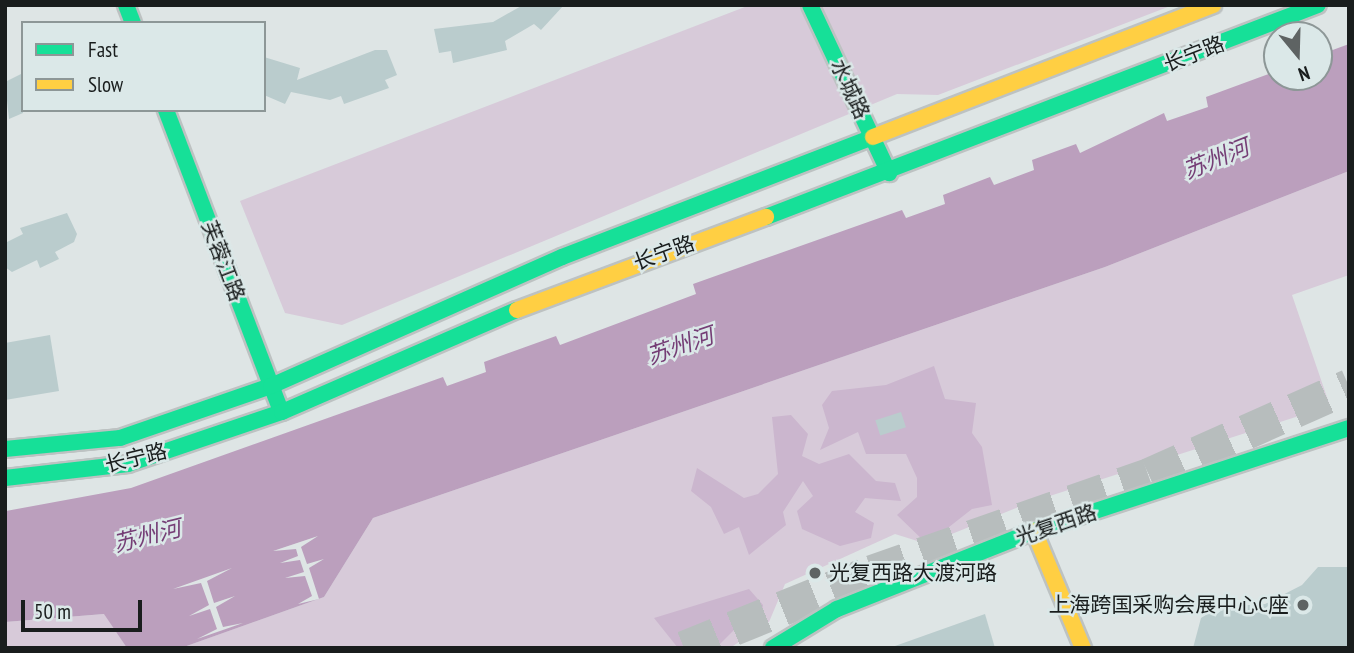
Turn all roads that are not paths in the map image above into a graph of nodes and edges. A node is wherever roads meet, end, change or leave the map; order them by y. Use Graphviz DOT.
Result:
graph roads {
  1 [pos="810,5"];
  2 [pos="1213,5"];
  3 [pos="1318,5"];
  4 [pos="167,112"];
  5 [pos="873,139"];
  6 [pos="890,173"];
  7 [pos="271,386"];
  8 [pos="282,412"];
  9 [pos="1349,428"];
  10 [pos="5,449"];
  11 [pos="5,478"];
  12 [pos="1034,531"];
  13 [pos="774,648"];
  14 [pos="1083,648"];
  1 -- 5 [label="main road, 水城路"];
  2 -- 5 [label="main road, 长宁路"];
  3 -- 6 [label="main road, 长宁路"];
  4 -- 7 [label="main road, 芙蓉江路"];
  5 -- 6 [label="main road, 水城路"];
  5 -- 7 [label="main road, 长宁路"];
  6 -- 8 [label="main road, 长宁路"];
  7 -- 8 [label="main road, 芙蓉江路"];
  7 -- 10 [label="main road, 长宁路"];
  8 -- 11 [label="main road, 长宁路"];
  9 -- 12 [label="main road, 光复西路"];
  12 -- 13 [label="main road, 光复西路"];
  12 -- 14 [label="main road"];
}
